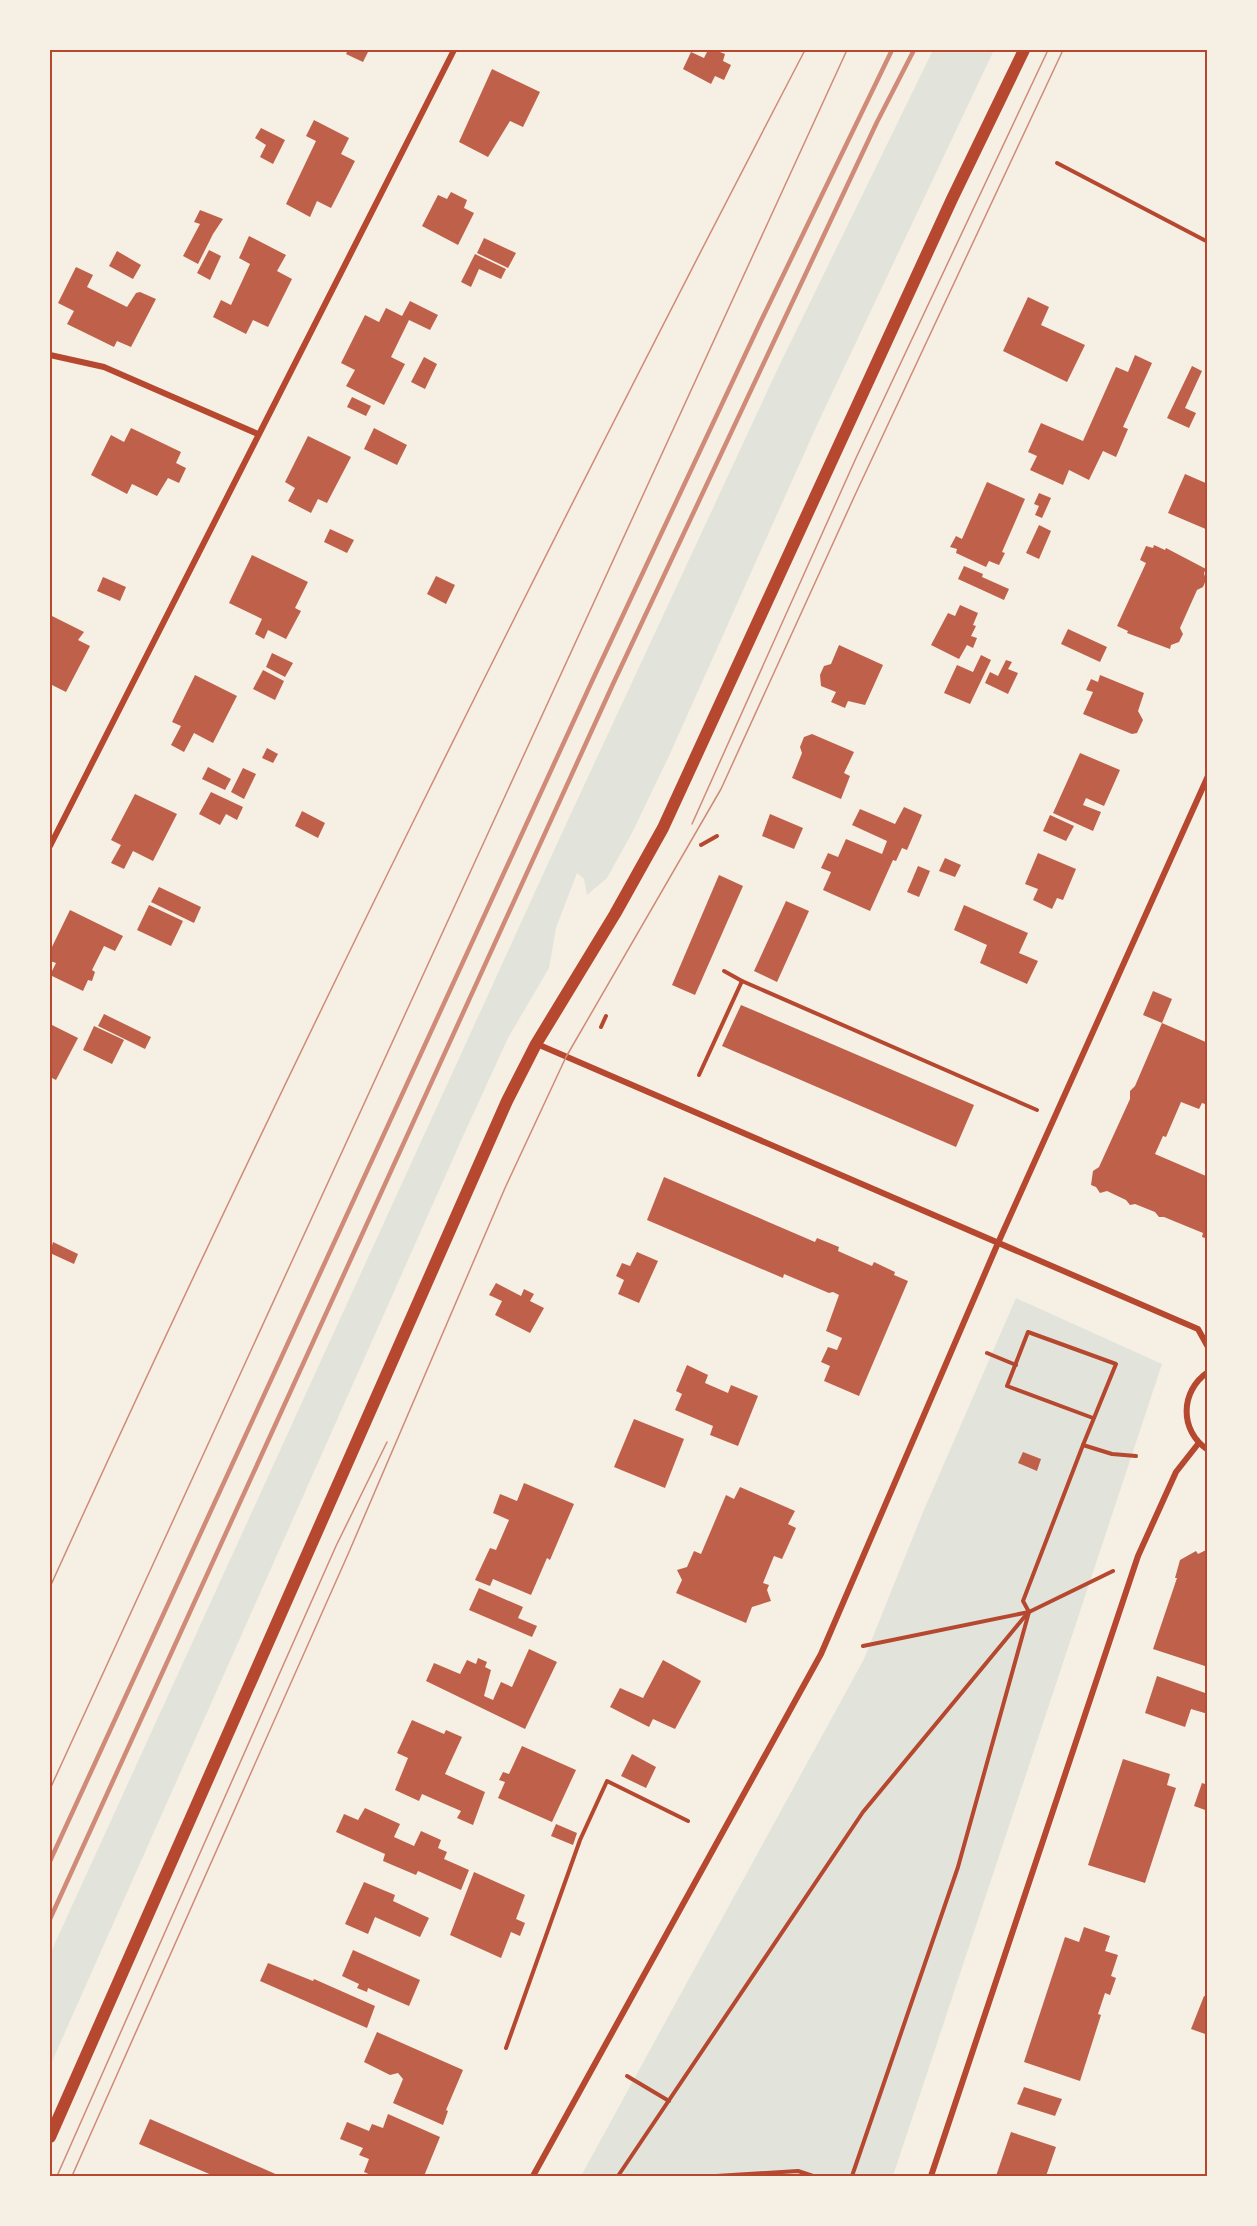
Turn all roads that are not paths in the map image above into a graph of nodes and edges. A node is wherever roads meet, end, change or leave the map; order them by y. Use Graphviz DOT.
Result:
graph roads {
  1 [pos="454,50"];
  2 [pos="1024,50"];
  3 [pos="50,355"];
  4 [pos="258,434"];
  5 [pos="1208,776"];
  6 [pos="50,846"];
  7 [pos="536,1044"];
  8 [pos="998,1243"];
  9 [pos="1208,1347"];
  10 [pos="1208,1372"];
  11 [pos="1198,1444"];
  12 [pos="1208,1450"];
  13 [pos="50,2137"];
  14 [pos="533,2176"];
  15 [pos="931,2176"];
  1 -- 4 [label="street"];
  2 -- 7 [label="main road"];
  3 -- 4 [label="street"];
  4 -- 6 [label="street"];
  5 -- 8 [label="street"];
  7 -- 8 [label="street"];
  7 -- 13 [label="main road"];
  8 -- 9 [label="street"];
  8 -- 14 [label="street"];
  10 -- 11 [label="street"];
  11 -- 12 [label="street"];
  11 -- 15 [label="street"];
}
